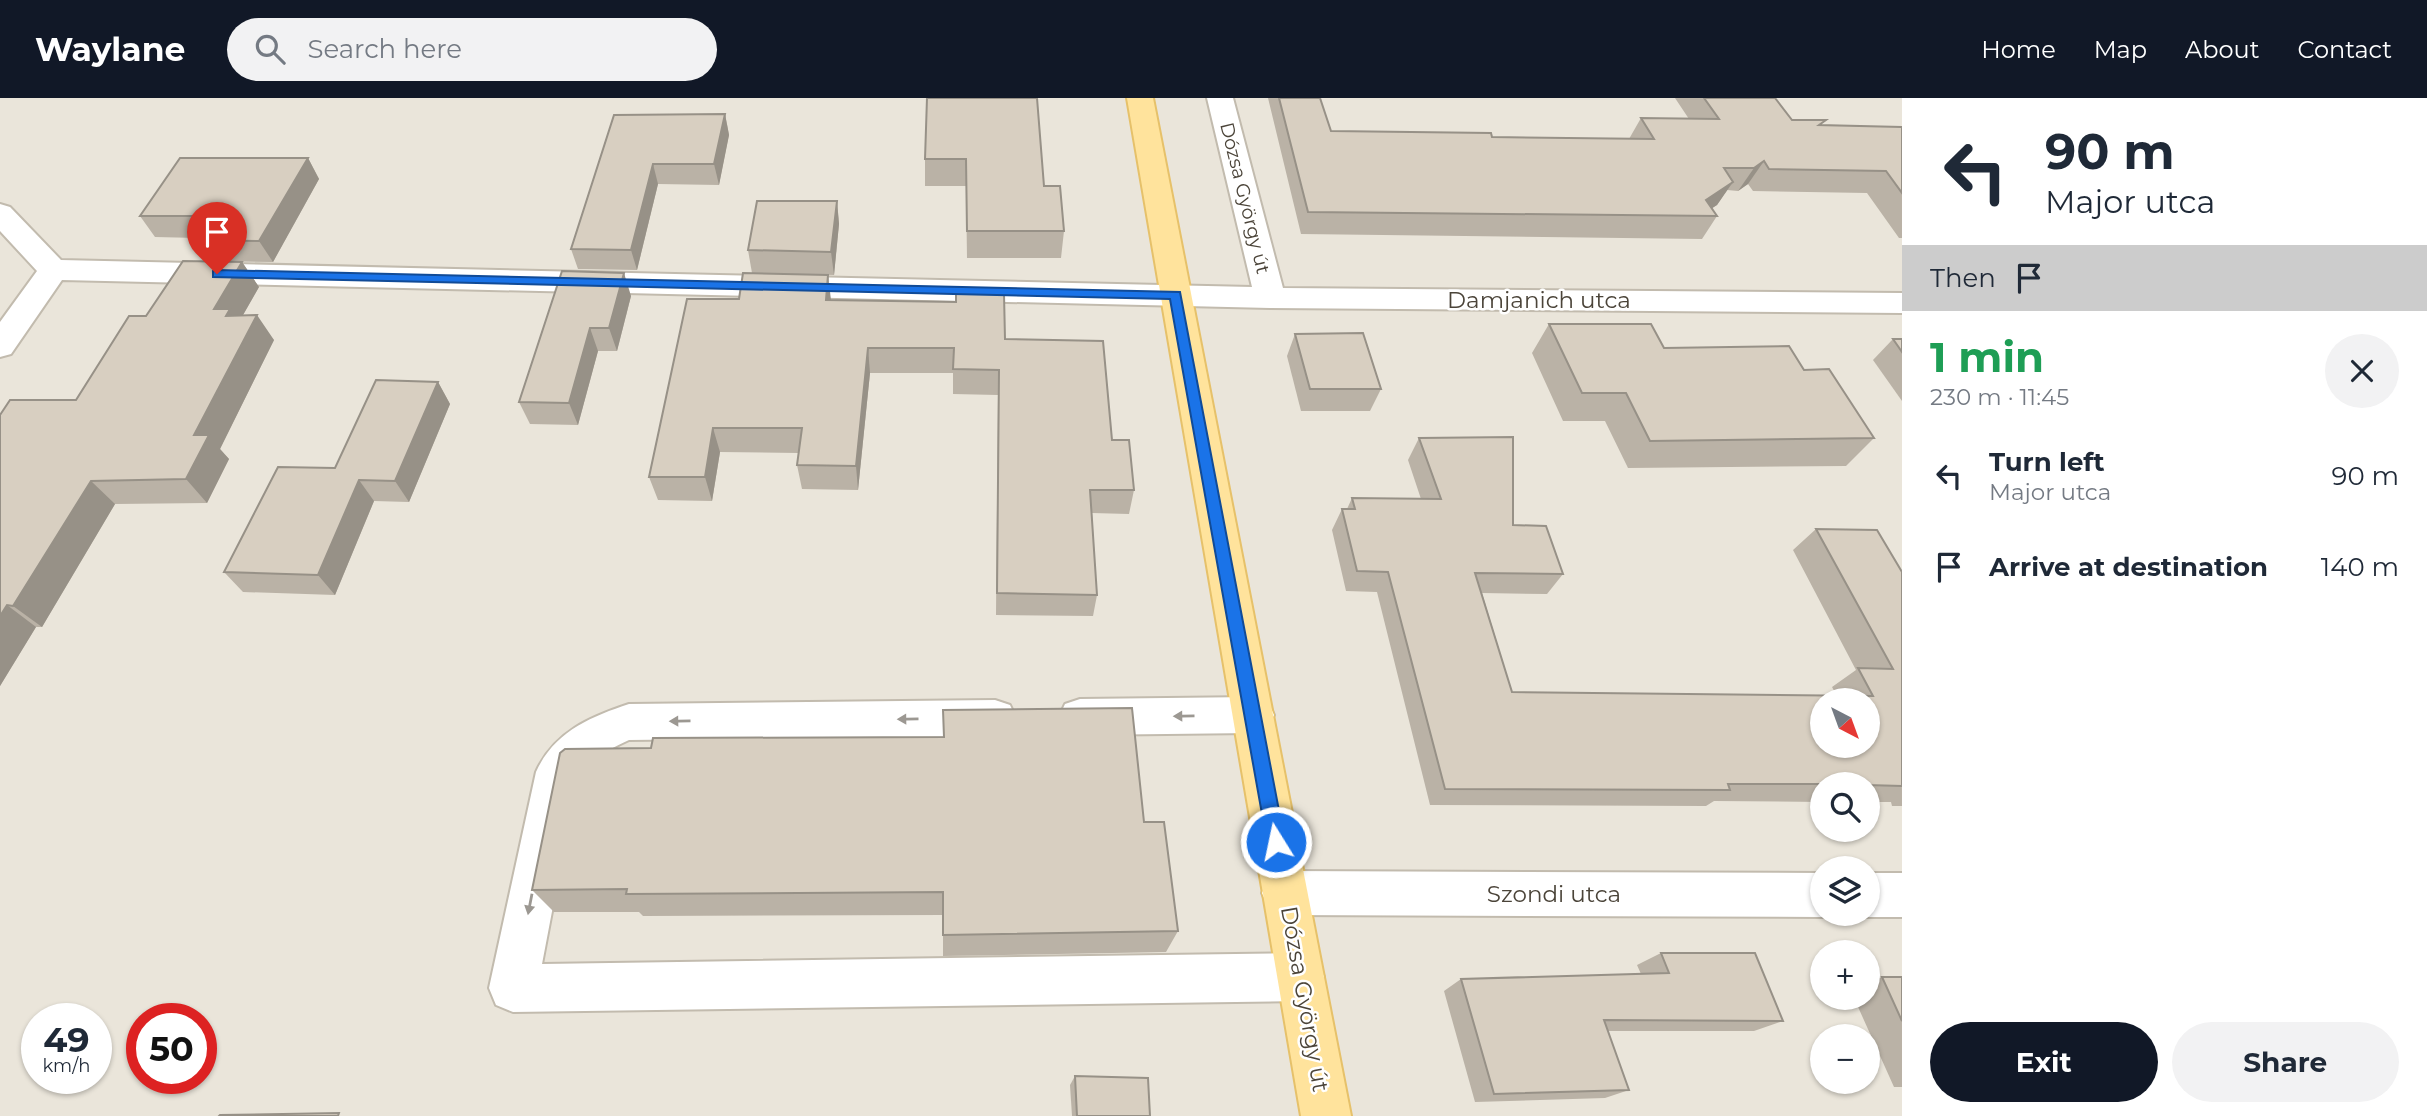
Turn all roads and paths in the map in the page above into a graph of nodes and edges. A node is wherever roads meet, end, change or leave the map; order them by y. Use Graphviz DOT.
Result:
graph roads {
  1 [pos="1140,98"];
  2 [pos="1220,98"];
  3 [pos="0,213"];
  4 [pos="53,270"];
  5 [pos="1176,295"];
  6 [pos="1270,298"];
  7 [pos="1902,303"];
  8 [pos="0,346"];
  9 [pos="1252,715"];
  10 [pos="1285,893"];
  11 [pos="1810,895"];
  12 [pos="1880,895"];
  13 [pos="1902,895"];
  14 [pos="1300,977"];
  15 [pos="1326,1116"];
  1 -- 5 [label="main road, Dózsa György út"];
  2 -- 6 [label="street, Dózsa György út"];
  3 -- 4 [label="street"];
  4 -- 5 [label="street, Damjanich utca"];
  4 -- 8 [label="street"];
  5 -- 6 [label="street, Damjanich utca"];
  5 -- 9 [label="main road, Dózsa György út"];
  6 -- 7 [label="street, Damjanich utca"];
  9 -- 10 [label="main road, Dózsa György út"];
  9 -- 14 [label="street, one-way"];
  10 -- 11 [label="street, Szondi utca"];
  10 -- 14 [label="main road, Dózsa György út"];
  12 -- 13 [label="street"];
  14 -- 15 [label="main road, Dózsa György út"];
}
